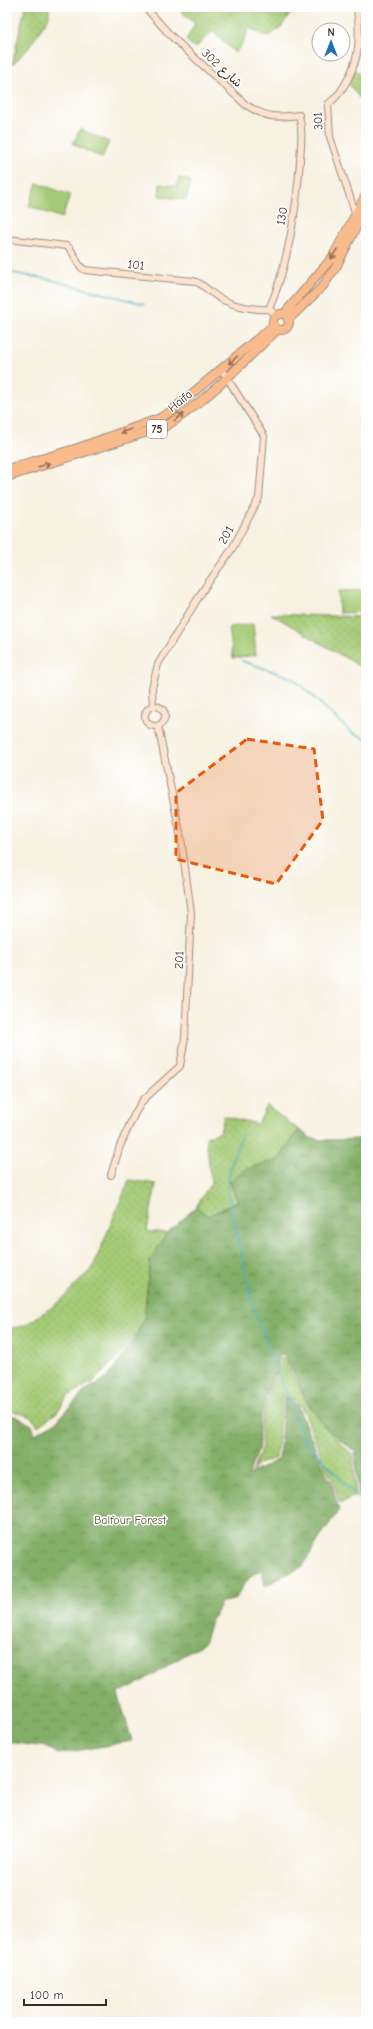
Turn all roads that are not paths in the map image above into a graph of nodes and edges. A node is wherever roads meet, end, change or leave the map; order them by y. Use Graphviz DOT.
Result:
graph roads {
  1 [pos="145,7"];
  2 [pos="357,7"];
  3 [pos="299,115"];
  4 [pos="366,195"];
  5 [pos="366,208"];
  6 [pos="356,215"];
  7 [pos="7,239"];
  8 [pos="269,309"];
  9 [pos="282,316"];
  10 [pos="276,327"];
  11 [pos="222,370"];
  12 [pos="227,377"];
  13 [pos="7,469"];
  14 [pos="7,477"];
  15 [pos="152,706"];
  16 [pos="158,726"];
  17 [pos="111,1175"];
  1 -- 3 [label="street, شارع 302"];
  2 -- 6 [label="street, 301"];
  3 -- 8 [label="street, 130"];
  4 -- 6 [label="highway, 75"];
  5 -- 9 [label="highway, 75"];
  6 -- 9 [label="highway, 75, one-way"];
  7 -- 8 [label="street, 101"];
  8 -- 9 [label="street"];
  9 -- 10 [label="highway, 75"];
  9 -- 10 [label="highway, 75"];
  10 -- 11 [label="highway, Haifa / 75, one-way"];
  10 -- 12 [label="highway, Haifa / 75"];
  11 -- 12 [label="street, 201"];
  11 -- 13 [label="highway, Haifa / 75, one-way"];
  14 -- 12 [label="highway, Haifa / 75, one-way"];
  12 -- 15 [label="street, 201"];
  15 -- 16 [label="street"];
  15 -- 16 [label="street"];
  16 -- 17 [label="street, 201"];
}
